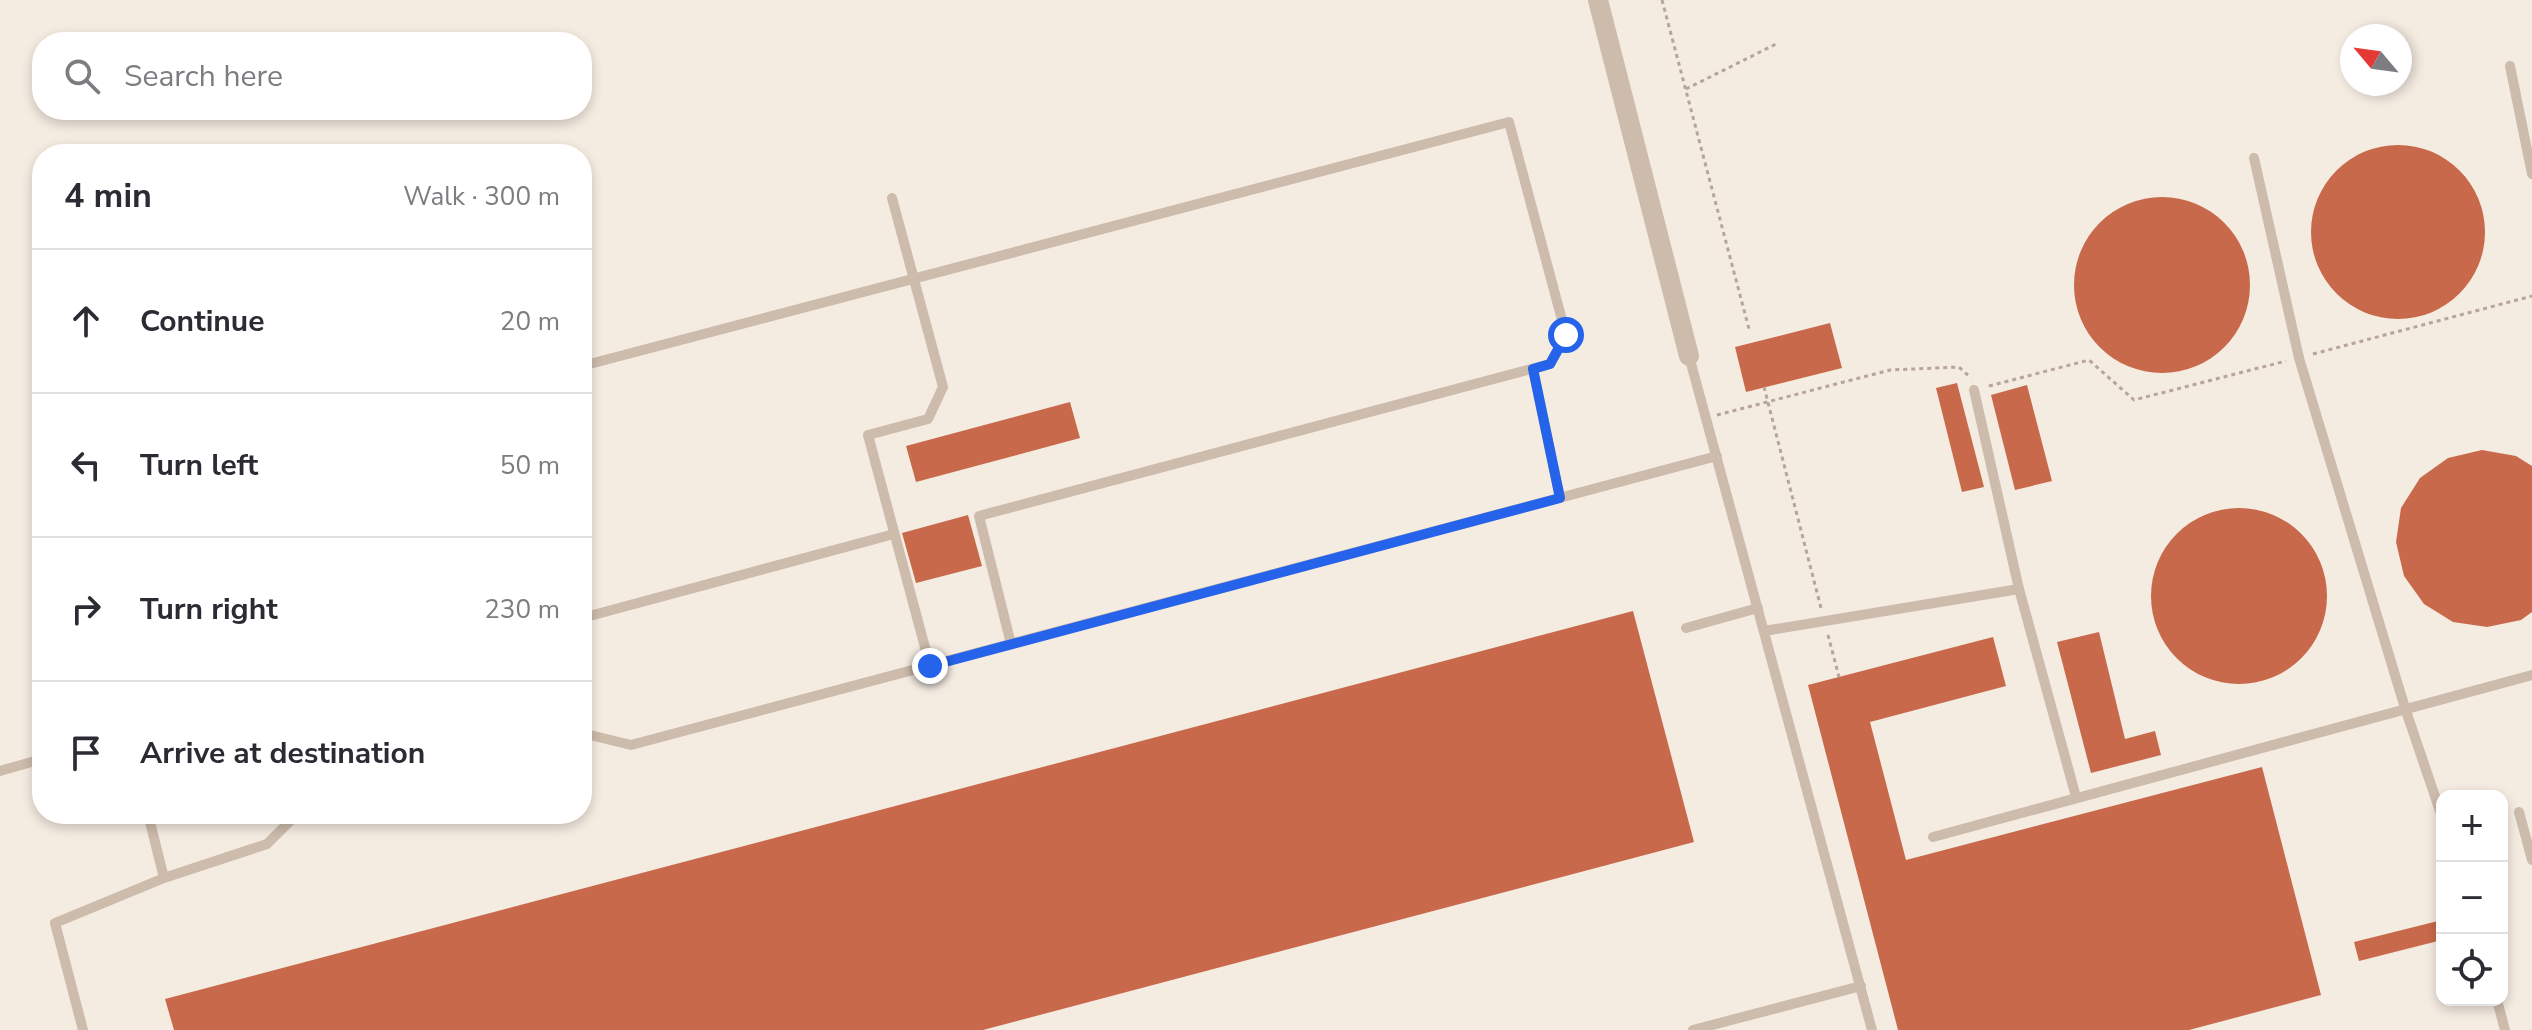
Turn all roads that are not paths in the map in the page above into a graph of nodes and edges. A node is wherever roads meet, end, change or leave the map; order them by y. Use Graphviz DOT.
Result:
graph roads {
  1 [pos="1598,0"];
  2 [pos="2510,66"];
  3 [pos="2254,158"];
  4 [pos="2532,174"];
  5 [pos="892,198"];
  6 [pos="913,279"];
  7 [pos="1689,356"];
  8 [pos="592,363"];
  9 [pos="1533,369"];
  10 [pos="1974,390"];
  11 [pos="1717,456"];
  12 [pos="1560,498"];
  13 [pos="894,534"];
  14 [pos="2019,589"];
  15 [pos="1758,608"];
  16 [pos="592,615"];
  17 [pos="1686,628"];
  18 [pos="1764,631"];
  19 [pos="1011,644"];
  20 [pos="930,666"];
  21 [pos="2532,675"];
  22 [pos="2405,708"];
  23 [pos="592,735"];
  24 [pos="32,762"];
  25 [pos="0,771"];
  26 [pos="2076,797"];
  27 [pos="2436,799"];
  28 [pos="2519,812"];
  29 [pos="150,824"];
  30 [pos="287,824"];
  31 [pos="1933,837"];
  32 [pos="2532,860"];
  33 [pos="164,878"];
  34 [pos="1861,986"];
  35 [pos="2499,1006"];
  36 [pos="83,1030"];
  37 [pos="1693,1030"];
  38 [pos="1872,1030"];
  39 [pos="2505,1030"];
  1 -- 7 [label="street"];
  2 -- 4 [label="lane"];
  3 -- 22 [label="lane"];
  5 -- 6 [label="lane"];
  6 -- 8 [label="lane"];
  6 -- 9 [label="lane"];
  6 -- 13 [label="lane"];
  7 -- 11 [label="lane"];
  9 -- 12 [label="lane"];
  9 -- 19 [label="lane"];
  10 -- 14 [label="lane"];
  11 -- 12 [label="lane"];
  11 -- 15 [label="lane"];
  12 -- 19 [label="lane"];
  13 -- 16 [label="lane"];
  13 -- 20 [label="lane"];
  14 -- 18 [label="lane"];
  14 -- 26 [label="lane"];
  15 -- 17 [label="lane"];
  15 -- 18 [label="lane"];
  18 -- 34 [label="lane"];
  19 -- 20 [label="lane"];
  20 -- 23 [label="lane"];
  21 -- 22 [label="lane"];
  22 -- 26 [label="lane"];
  22 -- 27 [label="lane"];
  24 -- 25 [label="lane"];
  26 -- 31 [label="lane"];
  28 -- 32 [label="lane"];
  29 -- 33 [label="lane"];
  30 -- 33 [label="lane"];
  33 -- 36 [label="lane"];
  34 -- 37 [label="lane"];
  34 -- 38 [label="lane"];
  35 -- 39 [label="lane"];
}
